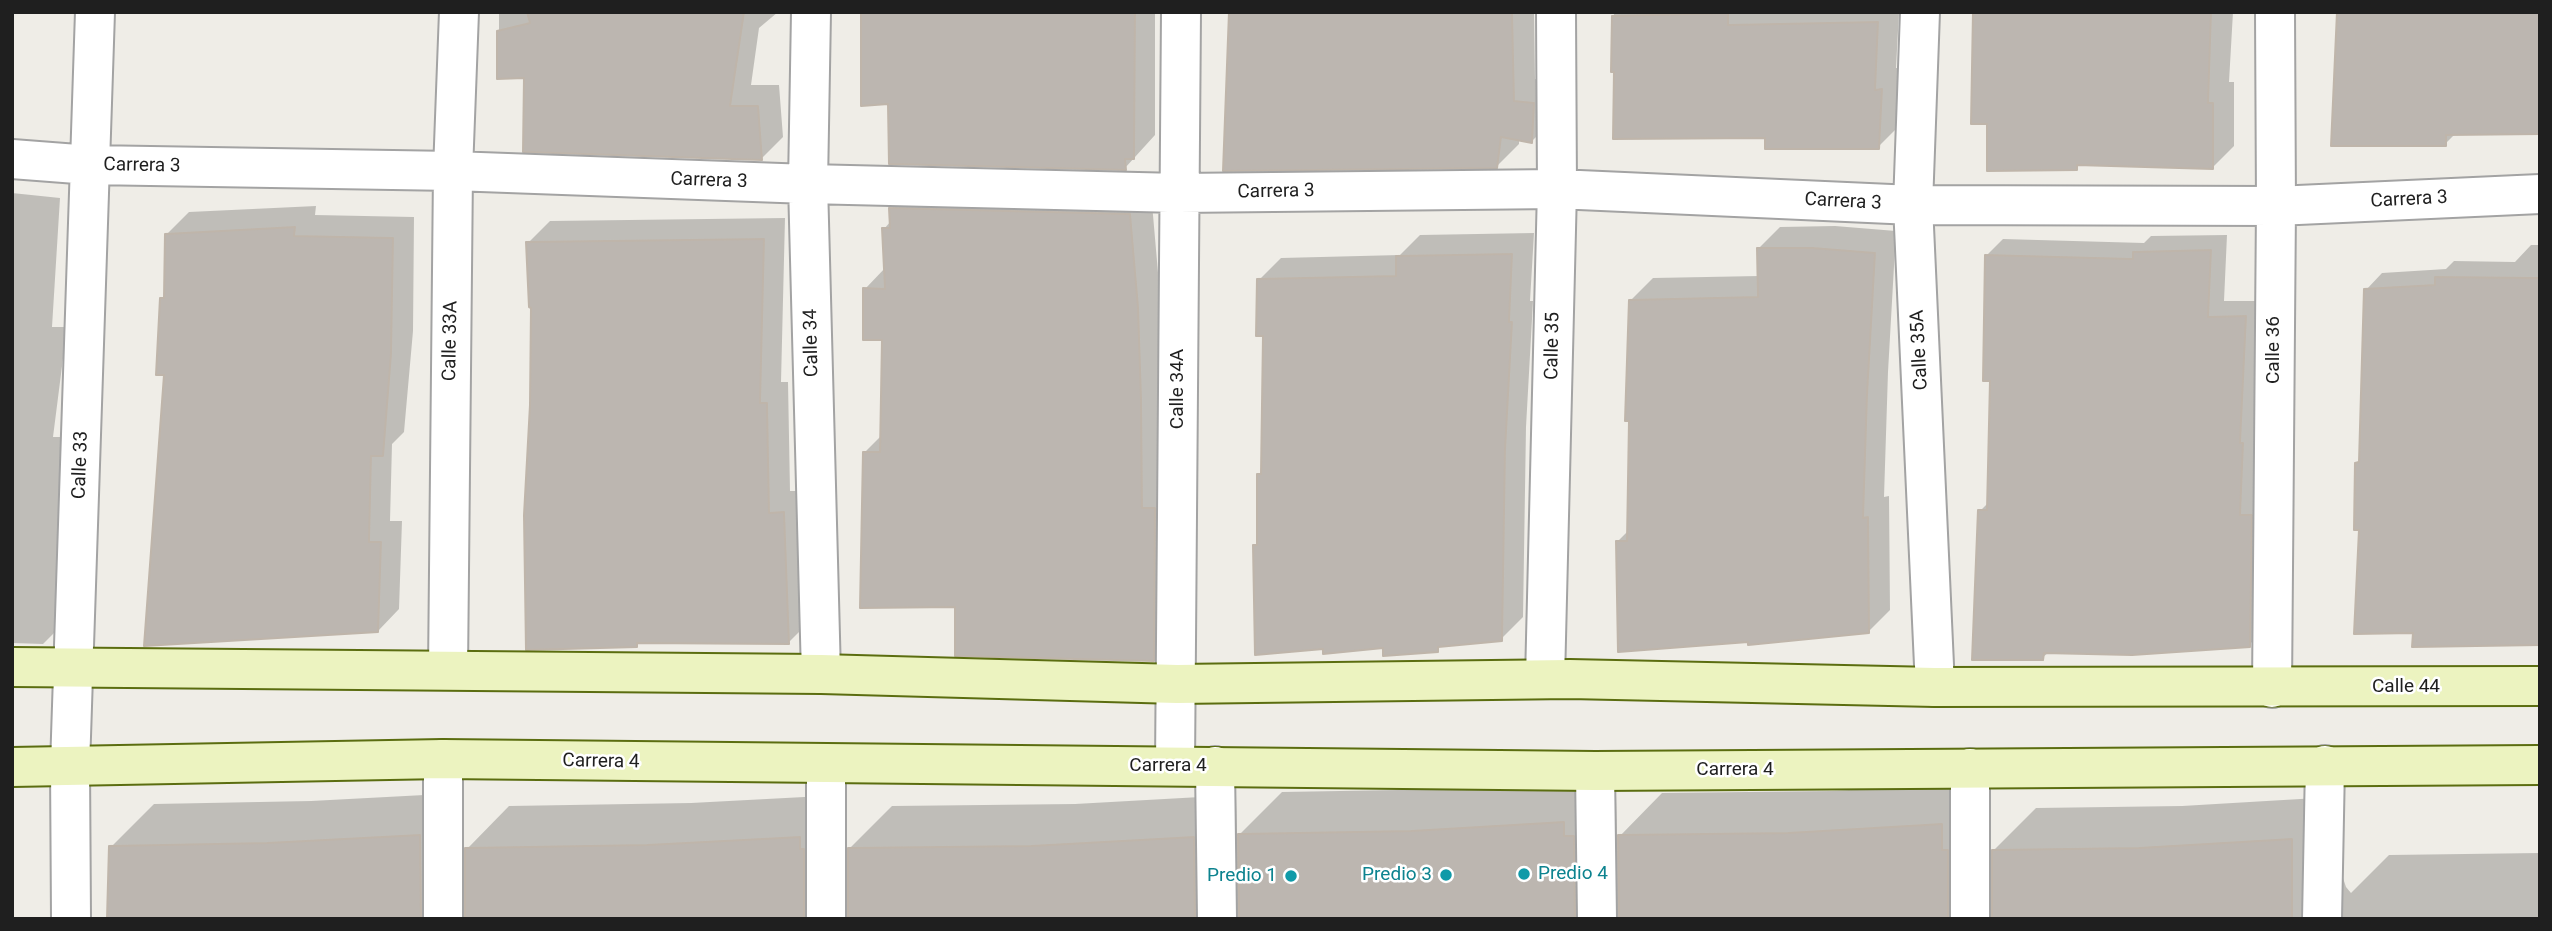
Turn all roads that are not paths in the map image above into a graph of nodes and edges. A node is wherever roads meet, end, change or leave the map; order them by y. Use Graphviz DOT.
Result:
graph roads {
  1 [pos="95,12"];
  2 [pos="459,12"];
  3 [pos="811,12"];
  4 [pos="1181,12"];
  5 [pos="1556,12"];
  6 [pos="1920,12"];
  7 [pos="2275,12"];
  8 [pos="12,159"];
  9 [pos="90,165"];
  10 [pos="453,171"];
  11 [pos="808,184"];
  12 [pos="1557,189"];
  13 [pos="1179,193"];
  14 [pos="2540,194"];
  15 [pos="1913,205"];
  16 [pos="2276,206"];
  17 [pos="75,666"];
  18 [pos="12,667"];
  19 [pos="448,670"];
  20 [pos="821,674"];
  21 [pos="1545,679"];
  22 [pos="1177,684"];
  23 [pos="2540,686"];
  24 [pos="1935,687"];
  25 [pos="2272,688"];
  26 [pos="443,759"];
  27 [pos="826,765"];
  28 [pos="2325,765"];
  29 [pos="2540,765"];
  30 [pos="12,766"];
  31 [pos="70,766"];
  32 [pos="1175,766"];
  33 [pos="1214,766"];
  34 [pos="1970,768"];
  35 [pos="1595,771"];
  36 [pos="71,919"];
  37 [pos="443,919"];
  38 [pos="826,919"];
  39 [pos="1217,919"];
  40 [pos="1597,919"];
  41 [pos="1970,919"];
  42 [pos="2322,919"];
  1 -- 9 [label="street, Calle 33"];
  2 -- 10 [label="street, Calle 33A"];
  3 -- 11 [label="street, Calle 34"];
  4 -- 13 [label="street, Calle 34A"];
  5 -- 12 [label="street, Calle 35"];
  6 -- 15 [label="street, Calle 35A"];
  7 -- 16 [label="street, Calle 36"];
  8 -- 9 [label="street, Carrera 3"];
  9 -- 10 [label="street, Carrera 3"];
  9 -- 17 [label="street, Calle 33"];
  10 -- 11 [label="street, Carrera 3"];
  10 -- 19 [label="street, Calle 33A"];
  11 -- 13 [label="street, Carrera 3"];
  11 -- 20 [label="street, Calle 34"];
  12 -- 13 [label="street, Carrera 3"];
  12 -- 15 [label="street, Carrera 3"];
  12 -- 21 [label="street, Calle 35"];
  13 -- 22 [label="street, Calle 34A"];
  14 -- 16 [label="street, Carrera 3"];
  15 -- 16 [label="street, Carrera 3"];
  15 -- 24 [label="street, Calle 35A"];
  16 -- 25 [label="street, Calle 36"];
  17 -- 18 [label="main road"];
  17 -- 19 [label="main road"];
  17 -- 31 [label="street, Calle 33"];
  19 -- 20 [label="main road"];
  20 -- 22 [label="main road"];
  21 -- 22 [label="main road"];
  21 -- 24 [label="main road"];
  22 -- 32 [label="street, Calle 34A"];
  23 -- 25 [label="main road, Calle 44"];
  24 -- 25 [label="main road"];
  26 -- 27 [label="main road, Carrera 4"];
  26 -- 31 [label="main road, Carrera 4"];
  26 -- 37 [label="street"];
  27 -- 32 [label="main road, Carrera 4"];
  27 -- 38 [label="street"];
  28 -- 29 [label="main road"];
  28 -- 34 [label="main road, Carrera 4"];
  28 -- 42 [label="street"];
  30 -- 31 [label="main road, Carrera 4"];
  31 -- 36 [label="street, Calle 33"];
  32 -- 33 [label="main road, Carrera 4"];
  33 -- 35 [label="main road, Carrera 4"];
  33 -- 39 [label="street"];
  34 -- 35 [label="main road, Carrera 4"];
  34 -- 41 [label="street"];
  35 -- 40 [label="street"];
}
